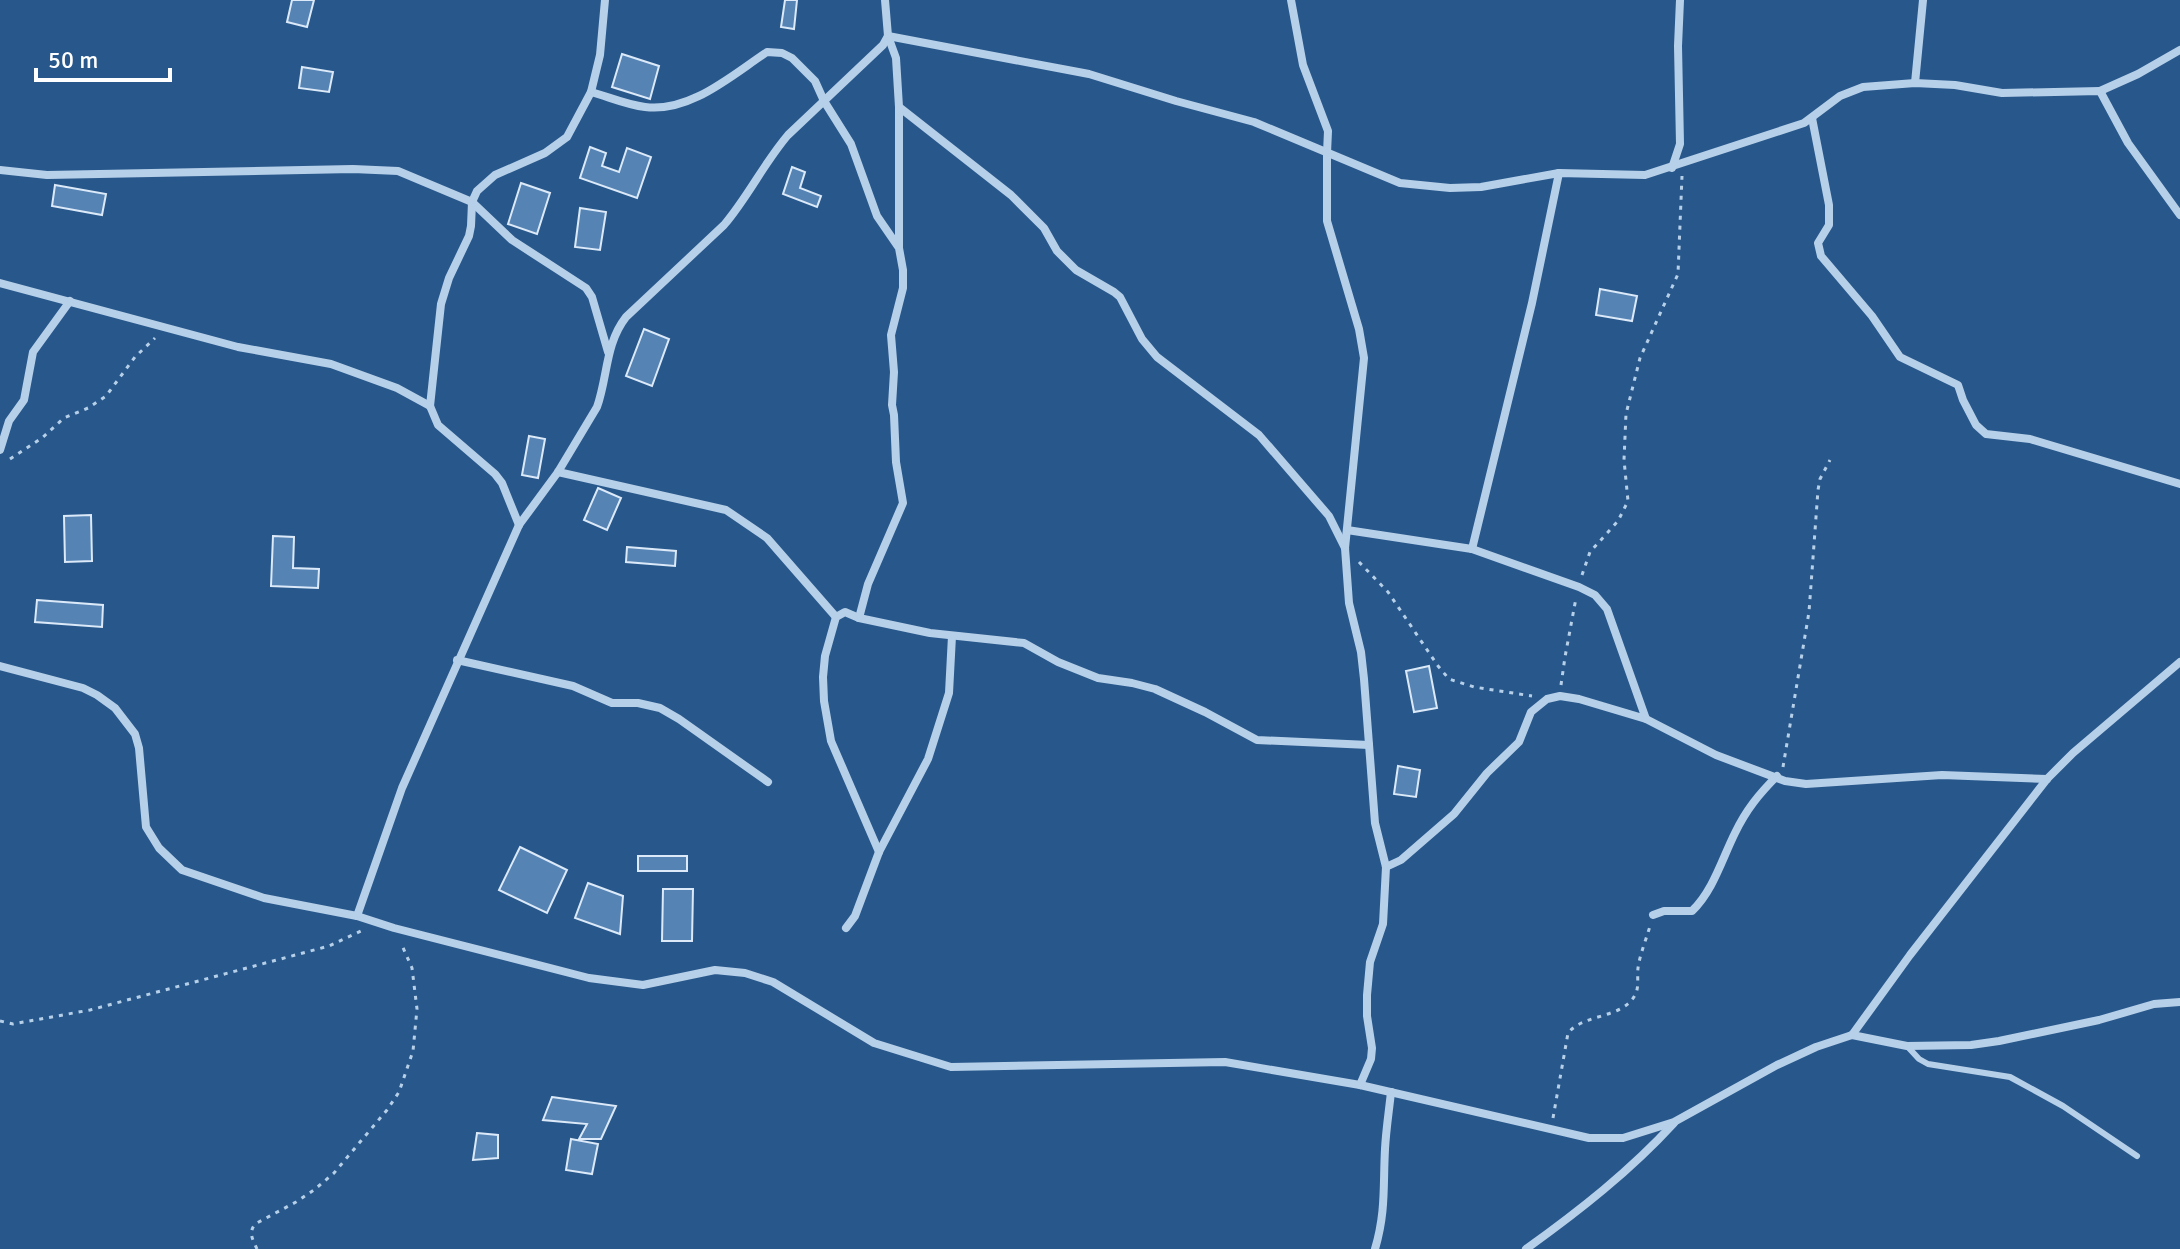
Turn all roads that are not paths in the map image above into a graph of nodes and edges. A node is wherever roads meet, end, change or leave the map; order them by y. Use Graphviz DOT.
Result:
graph roads {
  1 [pos="605,0"];
  2 [pos="885,0"];
  3 [pos="1291,0"];
  4 [pos="1680,0"];
  5 [pos="1923,0"];
  6 [pos="888,36"];
  7 [pos="2180,50"];
  8 [pos="1915,83"];
  9 [pos="2100,91"];
  10 [pos="591,92"];
  11 [pos="824,101"];
  12 [pos="899,107"];
  13 [pos="1812,118"];
  14 [pos="1327,153"];
  15 [pos="1672,168"];
  16 [pos="0,170"];
  17 [pos="1559,173"];
  18 [pos="472,202"];
  19 [pos="2180,215"];
  20 [pos="899,248"];
  21 [pos="0,283"];
  22 [pos="70,301"];
  23 [pos="608,352"];
  24 [pos="430,406"];
  25 [pos="0,450"];
  26 [pos="558,472"];
  27 [pos="2180,484"];
  28 [pos="519,525"];
  29 [pos="1347,530"];
  30 [pos="1345,548"];
  31 [pos="1472,549"];
  32 [pos="836,617"];
  33 [pos="859,618"];
  34 [pos="952,636"];
  35 [pos="457,660"];
  36 [pos="2180,662"];
  37 [pos="0,666"];
  38 [pos="1646,719"];
  39 [pos="1369,745"];
  40 [pos="1777,776"];
  41 [pos="2047,779"];
  42 [pos="768,782"];
  43 [pos="879,852"];
  44 [pos="1386,867"];
  45 [pos="1653,915"];
  46 [pos="357,916"];
  47 [pos="846,928"];
  48 [pos="2180,1002"];
  49 [pos="1852,1035"];
  50 [pos="1907,1046"];
  51 [pos="1360,1085"];
  52 [pos="1391,1092"];
  53 [pos="1674,1122"];
  54 [pos="2137,1156"];
  55 [pos="1375,1249"];
  56 [pos="1526,1249"];
  1 -- 10 [label="street"];
  2 -- 6 [label="street"];
  3 -- 14 [label="street"];
  4 -- 15 [label="street"];
  5 -- 8 [label="street"];
  6 -- 11 [label="street"];
  6 -- 12 [label="street"];
  6 -- 14 [label="street"];
  7 -- 9 [label="street"];
  8 -- 9 [label="street"];
  8 -- 13 [label="street"];
  9 -- 19 [label="street"];
  10 -- 11 [label="street"];
  10 -- 18 [label="street"];
  11 -- 20 [label="street"];
  11 -- 23 [label="street"];
  12 -- 20 [label="street"];
  12 -- 30 [label="street"];
  13 -- 15 [label="street"];
  13 -- 27 [label="street"];
  14 -- 17 [label="street"];
  14 -- 29 [label="street"];
  15 -- 17 [label="street"];
  16 -- 18 [label="street"];
  17 -- 31 [label="street"];
  18 -- 23 [label="street"];
  18 -- 24 [label="street"];
  20 -- 33 [label="street"];
  21 -- 22 [label="street"];
  22 -- 24 [label="street"];
  22 -- 25 [label="street"];
  23 -- 26 [label="street"];
  24 -- 28 [label="street"];
  26 -- 28 [label="street"];
  26 -- 32 [label="street"];
  28 -- 35 [label="street"];
  29 -- 30 [label="street"];
  29 -- 31 [label="street"];
  30 -- 39 [label="street"];
  31 -- 38 [label="street"];
  32 -- 33 [label="street"];
  32 -- 43 [label="street"];
  33 -- 34 [label="street"];
  34 -- 39 [label="street"];
  34 -- 43 [label="street"];
  35 -- 42 [label="street"];
  35 -- 46 [label="street"];
  36 -- 41 [label="street"];
  37 -- 46 [label="street"];
  38 -- 40 [label="street"];
  38 -- 44 [label="street"];
  39 -- 44 [label="street"];
  40 -- 41 [label="street"];
  40 -- 45 [label="street"];
  41 -- 49 [label="street"];
  43 -- 47 [label="street"];
  44 -- 51 [label="street"];
  46 -- 51 [label="street"];
  48 -- 50 [label="street"];
  49 -- 50 [label="street"];
  49 -- 53 [label="street"];
  50 -- 54 [label="lane"];
  51 -- 52 [label="street"];
  52 -- 53 [label="street"];
  52 -- 55 [label="street"];
  53 -- 56 [label="street"];
}
